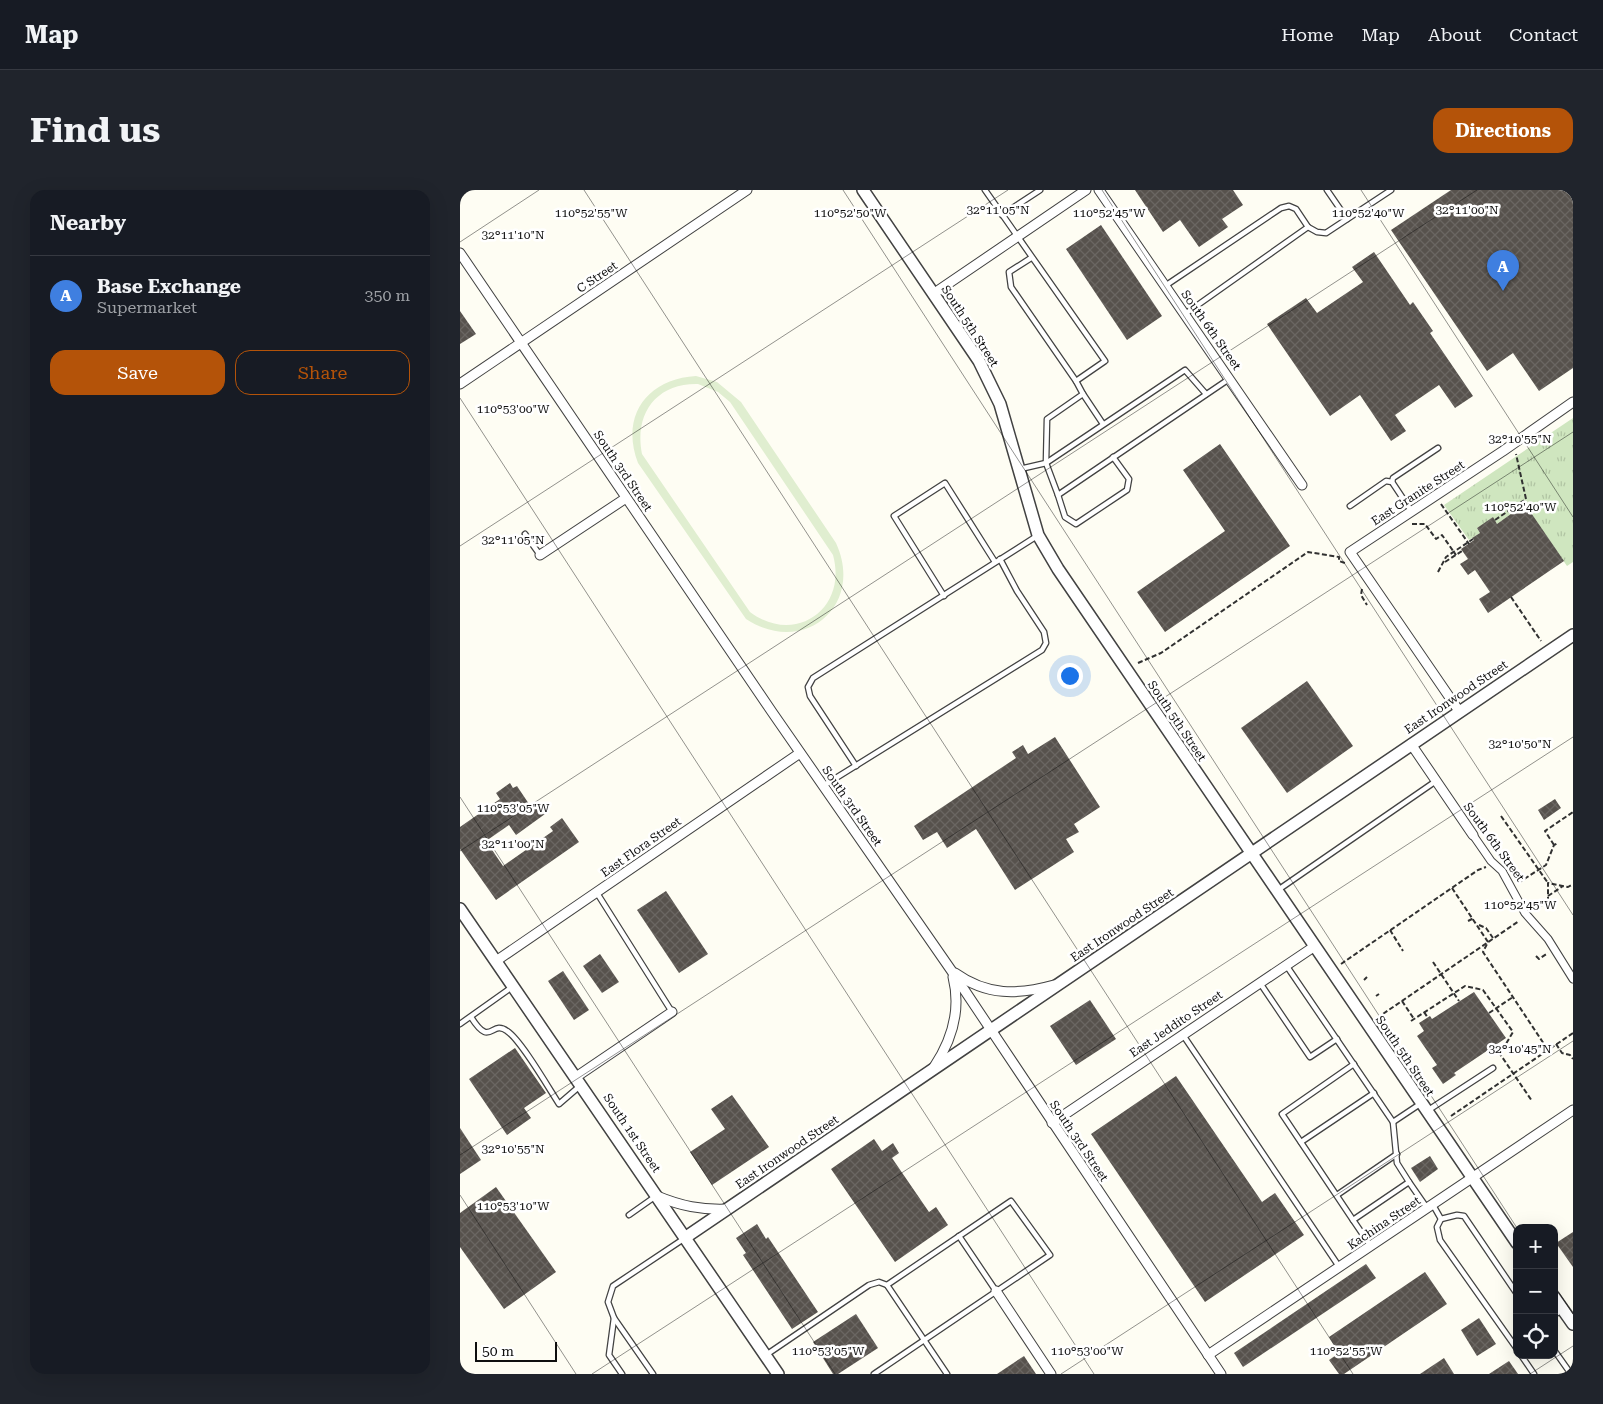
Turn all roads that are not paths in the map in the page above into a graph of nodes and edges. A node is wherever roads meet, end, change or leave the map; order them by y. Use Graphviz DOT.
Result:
graph roads {
  1 [pos="747,190"];
  2 [pos="864,190"];
  3 [pos="985,190"];
  4 [pos="1040,190"];
  5 [pos="1086,190"];
  6 [pos="1099,190"];
  7 [pos="1327,190"];
  8 [pos="1391,190"];
  9 [pos="1002,215"];
  10 [pos="1347,219"];
  11 [pos="1308,227"];
  12 [pos="1017,237"];
  13 [pos="460,253"];
  14 [pos="1030,258"];
  15 [pos="1165,286"];
  16 [pos="933,294"];
  17 [pos="1185,314"];
  18 [pos="522,343"];
  19 [pos="1230,379"];
  20 [pos="1076,381"];
  21 [pos="460,384"];
  22 [pos="1083,394"];
  23 [pos="1206,394"];
  24 [pos="1573,402"];
  25 [pos="1103,424"];
  26 [pos="1438,448"];
  27 [pos="1114,457"];
  28 [pos="1046,463"];
  29 [pos="1020,469"];
  30 [pos="1392,482"];
  31 [pos="1302,485"];
  32 [pos="1058,495"];
  33 [pos="626,498"];
  34 [pos="1350,506"];
  35 [pos="1412,512"];
  36 [pos="525,534"];
  37 [pos="1038,535"];
  38 [pos="540,555"];
  39 [pos="997,561"];
  40 [pos="944,596"];
  41 [pos="1573,635"];
  42 [pos="1459,711"];
  43 [pos="1411,744"];
  44 [pos="800,753"];
  45 [pos="856,766"];
  46 [pos="1436,781"];
  47 [pos="823,786"];
  48 [pos="1473,835"];
  49 [pos="1251,854"];
  50 [pos="1276,891"];
  51 [pos="597,892"];
  52 [pos="460,910"];
  53 [pos="1314,946"];
  54 [pos="496,960"];
  55 [pos="1286,965"];
  56 [pos="951,970"];
  57 [pos="1573,979"];
  58 [pos="1260,982"];
  59 [pos="1061,983"];
  60 [pos="514,986"];
  61 [pos="672,1012"];
  62 [pos="471,1017"];
  63 [pos="460,1024"];
  64 [pos="990,1031"];
  65 [pos="1183,1035"];
  66 [pos="1337,1039"];
  67 [pos="1354,1064"];
  68 [pos="1493,1068"];
  69 [pos="932,1070"];
  70 [pos="579,1080"];
  71 [pos="1374,1093"];
  72 [pos="1423,1108"];
  73 [pos="1573,1110"];
  74 [pos="1393,1122"];
  75 [pos="1052,1123"];
  76 [pos="1301,1142"];
  77 [pos="1397,1154"];
  78 [pos="1472,1179"];
  79 [pos="1409,1182"];
  80 [pos="1337,1195"];
  81 [pos="657,1196"];
  82 [pos="1430,1207"];
  83 [pos="727,1209"];
  84 [pos="629,1215"];
  85 [pos="1441,1219"];
  86 [pos="1353,1220"];
  87 [pos="959,1236"];
  88 [pos="686,1237"];
  89 [pos="1513,1237"];
  90 [pos="1372,1247"];
  91 [pos="1340,1268"];
  92 [pos="887,1285"];
  93 [pos="1513,1288"];
  94 [pos="996,1291"];
  95 [pos="1559,1312"];
  96 [pos="614,1318"];
  97 [pos="1573,1324"];
  98 [pos="924,1340"];
  99 [pos="1513,1340"];
  100 [pos="1208,1355"];
  101 [pos="766,1356"];
  102 [pos="1558,1356"];
  103 [pos="1524,1359"];
  104 [pos="945,1373"];
  105 [pos="622,1374"];
  106 [pos="653,1374"];
  107 [pos="778,1374"];
  108 [pos="874,1374"];
  109 [pos="1051,1374"];
  110 [pos="1221,1374"];
  111 [pos="1534,1374"];
  112 [pos="1571,1374"];
  1 -- 18 [label="street, C Street"];
  2 -- 16 [label="street, South 5th Street"];
  3 -- 9 [label="lane"];
  4 -- 9 [label="lane"];
  5 -- 12 [label="street"];
  6 -- 15 [label="street, South 6th Street"];
  7 -- 10 [label="lane"];
  8 -- 10 [label="lane"];
  9 -- 12 [label="lane"];
  10 -- 11 [label="lane"];
  11 -- 15 [label="lane"];
  11 -- 17 [label="lane"];
  12 -- 14 [label="lane"];
  12 -- 16 [label="street"];
  13 -- 18 [label="street, South 3rd Street"];
  14 -- 20 [label="lane"];
  14 -- 20 [label="lane"];
  15 -- 17 [label="street, South 6th Street"];
  16 -- 29 [label="street, South 5th Street"];
  17 -- 19 [label="street, South 6th Street"];
  18 -- 21 [label="street, C Street"];
  18 -- 33 [label="street, South 3rd Street"];
  19 -- 23 [label="lane"];
  19 -- 31 [label="street, South 6th Street"];
  20 -- 22 [label="lane"];
  22 -- 25 [label="lane"];
  22 -- 28 [label="lane"];
  23 -- 25 [label="lane"];
  23 -- 27 [label="lane"];
  24 -- 35 [label="street, East Granite Street"];
  25 -- 28 [label="lane"];
  26 -- 30 [label="lane"];
  27 -- 32 [label="lane"];
  27 -- 32 [label="lane"];
  28 -- 29 [label="lane"];
  28 -- 32 [label="lane"];
  29 -- 37 [label="street, South 5th Street"];
  30 -- 34 [label="lane"];
  30 -- 35 [label="lane"];
  33 -- 38 [label="street"];
  33 -- 44 [label="street, South 3rd Street"];
  35 -- 42 [label="street, East Granite Street"];
  36 -- 38 [label="lane"];
  37 -- 39 [label="lane"];
  37 -- 49 [label="street, South 5th Street"];
  39 -- 40 [label="lane"];
  39 -- 40 [label="lane"];
  39 -- 45 [label="lane"];
  40 -- 45 [label="lane"];
  41 -- 42 [label="street, East Ironwood Street"];
  42 -- 43 [label="street, East Ironwood Street"];
  43 -- 46 [label="street, South 6th Street"];
  43 -- 49 [label="street, East Ironwood Street"];
  44 -- 47 [label="street, South 3rd Street"];
  44 -- 51 [label="street, East Flora Street"];
  45 -- 47 [label="lane"];
  46 -- 48 [label="street, South 6th Street"];
  46 -- 50 [label="lane"];
  47 -- 56 [label="street, South 3rd Street"];
  48 -- 57 [label="street, South 6th Street"];
  49 -- 50 [label="street, South 5th Street"];
  49 -- 59 [label="street, East Ironwood Street"];
  50 -- 53 [label="street, South 5th Street"];
  51 -- 54 [label="street, East Flora Street"];
  51 -- 61 [label="lane"];
  52 -- 54 [label="street, South 1st Street"];
  53 -- 55 [label="street, East Jeddito Street"];
  53 -- 72 [label="street, South 5th Street"];
  54 -- 60 [label="street, South 1st Street"];
  55 -- 58 [label="street, East Jeddito Street"];
  55 -- 66 [label="lane"];
  56 -- 59 [label="street"];
  56 -- 64 [label="street, South 3rd Street"];
  56 -- 69 [label="street"];
  58 -- 65 [label="street, East Jeddito Street"];
  58 -- 66 [label="lane"];
  59 -- 64 [label="street, East Ironwood Street"];
  60 -- 62 [label="lane"];
  60 -- 70 [label="street, South 1st Street"];
  61 -- 70 [label="street"];
  62 -- 63 [label="lane"];
  62 -- 70 [label="lane"];
  64 -- 69 [label="street, East Ironwood Street"];
  64 -- 75 [label="street, South 3rd Street"];
  65 -- 75 [label="street, East Jeddito Street"];
  65 -- 91 [label="lane"];
  66 -- 67 [label="lane"];
  67 -- 71 [label="lane"];
  67 -- 76 [label="lane"];
  68 -- 72 [label="lane"];
  69 -- 83 [label="street, East Ironwood Street"];
  70 -- 81 [label="street, South 1st Street"];
  71 -- 74 [label="lane"];
  71 -- 76 [label="lane"];
  72 -- 74 [label="lane"];
  72 -- 78 [label="street, South 5th Street"];
  73 -- 78 [label="street, Kachina Street"];
  74 -- 77 [label="lane"];
  75 -- 100 [label="street, South 3rd Street"];
  76 -- 80 [label="lane"];
  77 -- 79 [label="lane"];
  77 -- 80 [label="lane"];
  78 -- 82 [label="street, Kachina Street"];
  78 -- 89 [label="street, South 5th Street"];
  79 -- 82 [label="lane"];
  79 -- 86 [label="lane"];
  80 -- 86 [label="lane"];
  81 -- 83 [label="street"];
  81 -- 84 [label="lane"];
  81 -- 88 [label="street, South 1st Street"];
  82 -- 85 [label="lane"];
  82 -- 90 [label="street, Kachina Street"];
  83 -- 88 [label="street, East Ironwood Street"];
  85 -- 93 [label="lane"];
  85 -- 99 [label="lane"];
  86 -- 90 [label="lane"];
  87 -- 92 [label="lane"];
  87 -- 94 [label="lane"];
  87 -- 94 [label="lane"];
  88 -- 96 [label="lane"];
  88 -- 101 [label="street, South 1st Street"];
  90 -- 91 [label="street, Kachina Street"];
  91 -- 100 [label="street, Kachina Street"];
  92 -- 98 [label="lane"];
  92 -- 101 [label="lane"];
  94 -- 98 [label="lane"];
  94 -- 109 [label="street"];
  95 -- 97 [label="street"];
  96 -- 105 [label="lane"];
  96 -- 106 [label="lane"];
  98 -- 104 [label="lane"];
  98 -- 108 [label="lane"];
  100 -- 110 [label="street, South 3rd Street"];
  101 -- 107 [label="street, South 1st Street"];
  102 -- 112 [label="lane"];
  103 -- 111 [label="lane"];
}
